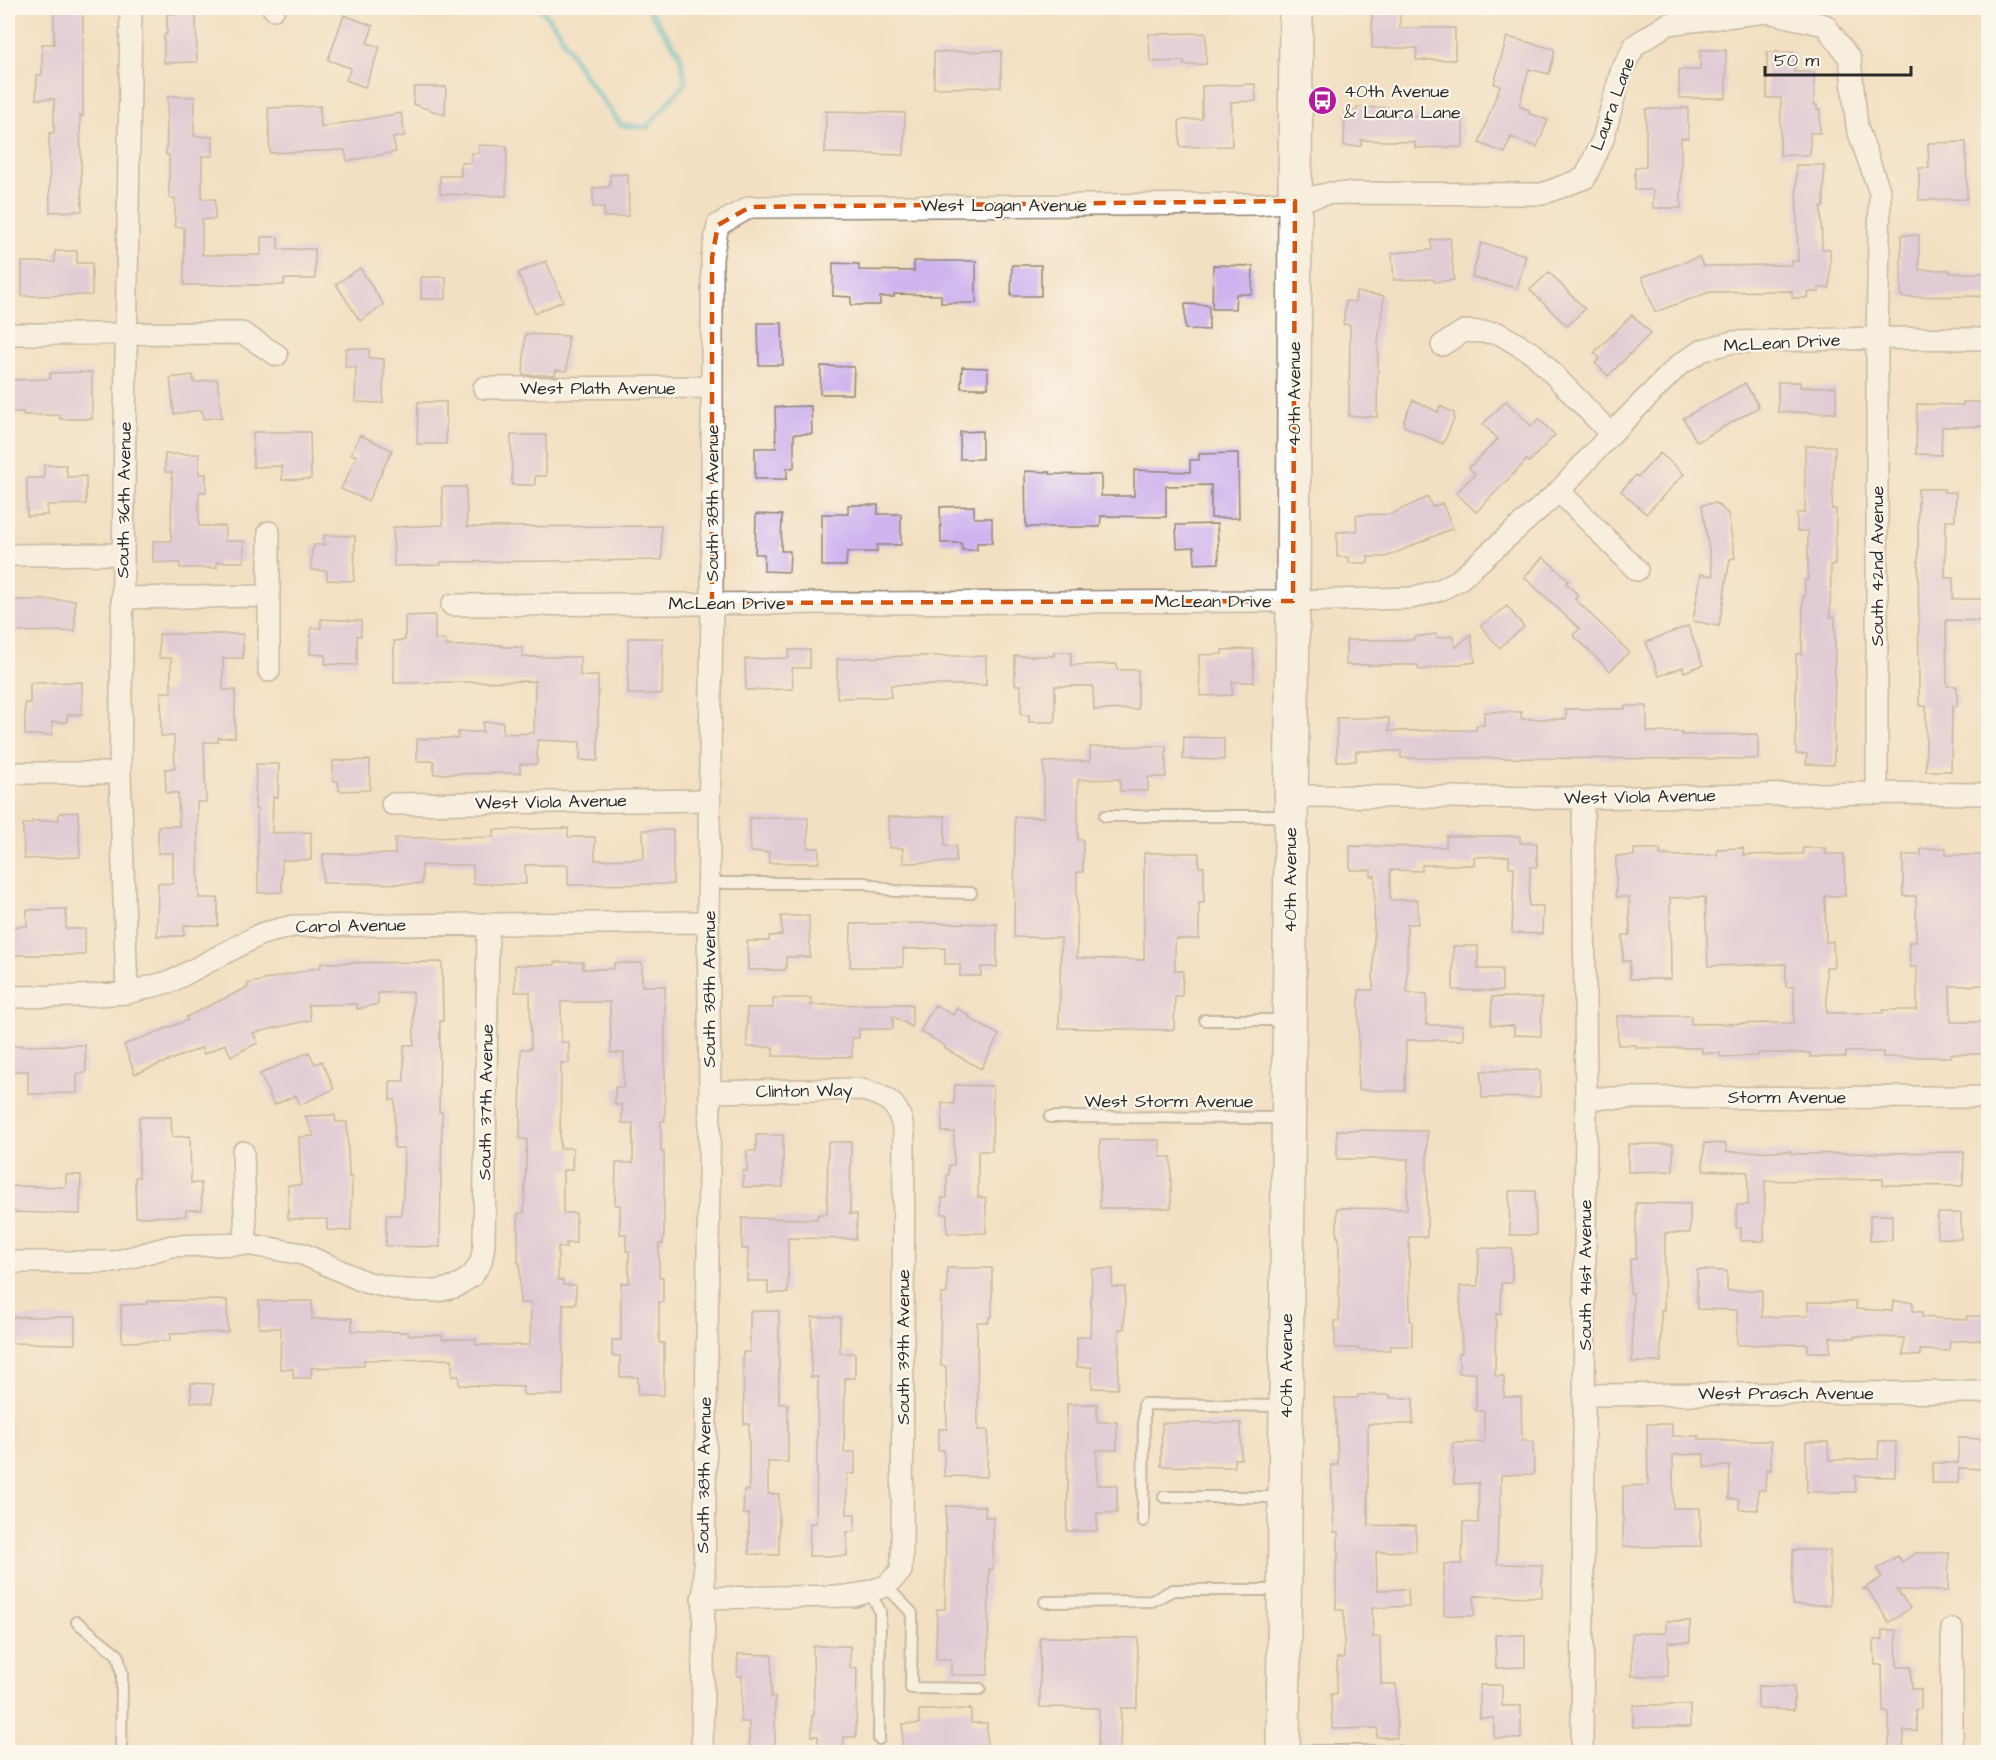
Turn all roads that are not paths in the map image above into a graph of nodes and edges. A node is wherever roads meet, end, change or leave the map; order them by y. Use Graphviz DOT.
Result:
graph roads {
  1 [pos="131,8"];
  2 [pos="1296,8"];
  3 [pos="1295,201"];
  4 [pos="718,225"];
  5 [pos="127,333"];
  6 [pos="8,334"];
  7 [pos="1877,338"];
  8 [pos="1989,339"];
  9 [pos="1442,345"];
  10 [pos="277,355"];
  11 [pos="712,387"];
  12 [pos="484,388"];
  13 [pos="1611,434"];
  14 [pos="1559,491"];
  15 [pos="269,532"];
  16 [pos="123,554"];
  17 [pos="8,555"];
  18 [pos="1637,570"];
  19 [pos="269,596"];
  20 [pos="122,598"];
  21 [pos="1293,601"];
  22 [pos="712,603"];
  23 [pos="452,605"];
  24 [pos="269,671"];
  25 [pos="8,773"];
  26 [pos="120,773"];
  27 [pos="1877,793"];
  28 [pos="1989,794"];
  29 [pos="1583,798"];
  30 [pos="709,800"];
  31 [pos="392,804"];
  32 [pos="1290,806"];
  33 [pos="1106,816"];
  34 [pos="708,883"];
  35 [pos="971,892"];
  36 [pos="708,922"];
  37 [pos="488,925"];
  38 [pos="127,993"];
  39 [pos="8,997"];
  40 [pos="1205,1020"];
  41 [pos="1289,1020"];
  42 [pos="710,1092"];
  43 [pos="1989,1097"];
  44 [pos="1586,1098"];
  45 [pos="894,1104"];
  46 [pos="1050,1117"];
  47 [pos="1288,1118"];
  48 [pos="243,1152"];
  49 [pos="246,1244"];
  50 [pos="8,1262"];
  51 [pos="1989,1392"];
  52 [pos="1584,1395"];
  53 [pos="1286,1406"];
  54 [pos="1164,1497"];
  55 [pos="1285,1497"];
  56 [pos="1143,1521"];
  57 [pos="877,1588"];
  58 [pos="1284,1590"];
  59 [pos="702,1598"];
  60 [pos="1045,1602"];
  61 [pos="77,1622"];
  62 [pos="1952,1629"];
  63 [pos="980,1689"];
  64 [pos="879,1739"];
  65 [pos="122,1752"];
  66 [pos="702,1752"];
  67 [pos="1283,1752"];
  68 [pos="1400,1752"];
  69 [pos="1582,1752"];
  70 [pos="1952,1752"];
  1 -- 5 [label="street, South 36th Avenue"];
  2 -- 3 [label="main road, 40th Avenue"];
  3 -- 4 [label="street, West Logan Avenue"];
  3 -- 7 [label="street, Laura Lane"];
  3 -- 21 [label="main road, 40th Avenue"];
  4 -- 11 [label="street, South 38th Avenue"];
  5 -- 6 [label="street"];
  5 -- 10 [label="street"];
  5 -- 16 [label="street, South 36th Avenue"];
  7 -- 8 [label="street, McLean Drive"];
  7 -- 13 [label="street, McLean Drive"];
  7 -- 27 [label="street, South 42nd Avenue"];
  9 -- 13 [label="street"];
  11 -- 12 [label="street, West Plath Avenue"];
  11 -- 22 [label="street, South 38th Avenue"];
  13 -- 14 [label="street, McLean Drive"];
  14 -- 18 [label="street"];
  14 -- 21 [label="street, McLean Drive"];
  15 -- 19 [label="street"];
  16 -- 17 [label="street"];
  16 -- 20 [label="street, South 36th Avenue"];
  19 -- 20 [label="street"];
  19 -- 24 [label="street"];
  20 -- 26 [label="street, South 36th Avenue"];
  21 -- 22 [label="street, McLean Drive"];
  21 -- 32 [label="main road, 40th Avenue"];
  22 -- 23 [label="street, McLean Drive"];
  22 -- 30 [label="street, South 38th Avenue"];
  25 -- 26 [label="street"];
  26 -- 38 [label="street, South 36th Avenue"];
  27 -- 28 [label="street, West Viola Avenue"];
  27 -- 29 [label="street, West Viola Avenue"];
  29 -- 32 [label="street, West Viola Avenue"];
  29 -- 44 [label="street, South 41st Avenue"];
  30 -- 31 [label="street, West Viola Avenue"];
  30 -- 34 [label="street, South 38th Avenue"];
  32 -- 33 [label="lane"];
  32 -- 41 [label="main road, 40th Avenue"];
  34 -- 35 [label="lane"];
  34 -- 36 [label="street, South 38th Avenue"];
  36 -- 37 [label="street, Carol Avenue"];
  36 -- 42 [label="street, South 38th Avenue"];
  37 -- 38 [label="street, Carol Avenue"];
  37 -- 49 [label="street, South 37th Avenue"];
  38 -- 39 [label="street, Carol Avenue"];
  40 -- 41 [label="lane"];
  41 -- 47 [label="main road, 40th Avenue"];
  42 -- 45 [label="street, Clinton Way"];
  42 -- 59 [label="street, South 38th Avenue"];
  43 -- 44 [label="street, Storm Avenue"];
  44 -- 52 [label="street, South 41st Avenue"];
  45 -- 57 [label="street, South 39th Avenue"];
  46 -- 47 [label="lane, West Storm Avenue"];
  47 -- 53 [label="main road, 40th Avenue"];
  48 -- 49 [label="street"];
  49 -- 50 [label="street"];
  51 -- 52 [label="street, West Prasch Avenue"];
  52 -- 69 [label="street, South 41st Avenue"];
  53 -- 55 [label="main road, 40th Avenue"];
  53 -- 56 [label="lane"];
  54 -- 55 [label="lane"];
  55 -- 58 [label="main road, 40th Avenue"];
  57 -- 59 [label="street"];
  57 -- 63 [label="lane"];
  57 -- 64 [label="lane"];
  58 -- 60 [label="lane"];
  58 -- 67 [label="main road, 40th Avenue"];
  59 -- 66 [label="street, South 38th Avenue"];
  61 -- 65 [label="lane"];
  62 -- 70 [label="street"];
  67 -- 68 [label="lane"];
}
